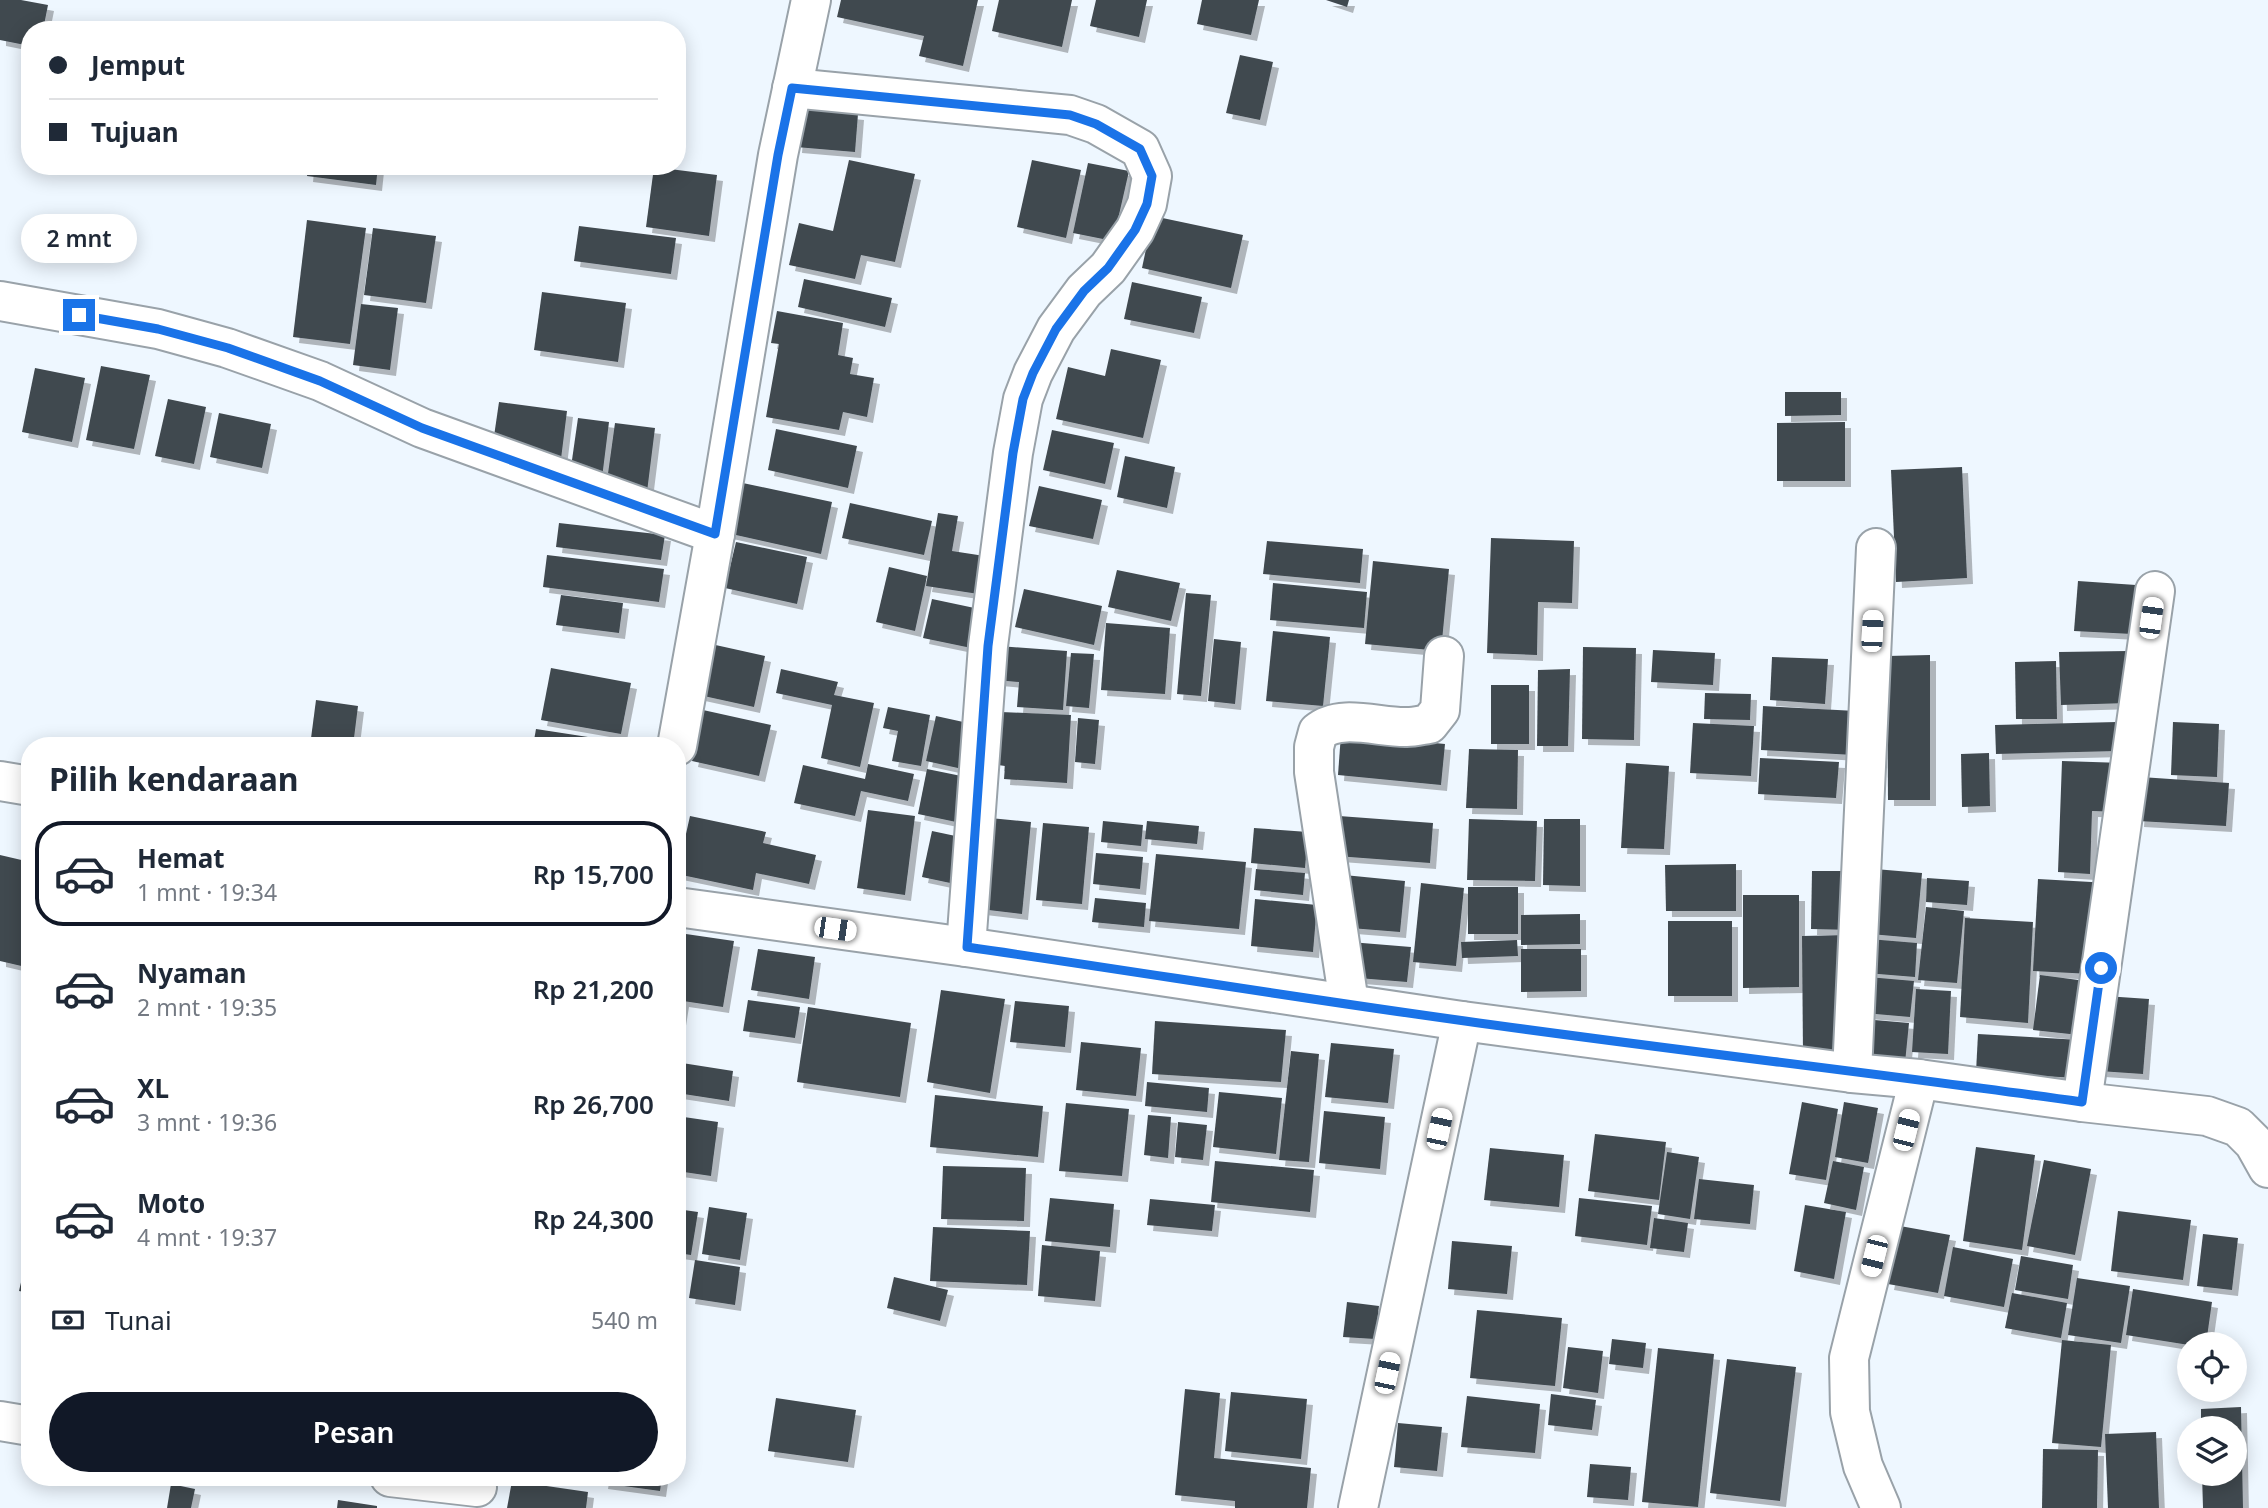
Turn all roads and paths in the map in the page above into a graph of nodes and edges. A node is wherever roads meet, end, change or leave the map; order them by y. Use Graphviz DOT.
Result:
graph roads {
  1 [pos="811,0"];
  2 [pos="792,88"];
  3 [pos="0,301"];
  4 [pos="715,534"];
  5 [pos="1876,548"];
  6 [pos="2155,591"];
  7 [pos="1444,656"];
  8 [pos="679,737"];
  9 [pos="0,781"];
  10 [pos="21,784"];
  11 [pos="686,908"];
  12 [pos="967,947"];
  13 [pos="1349,1003"];
  14 [pos="1462,1021"];
  15 [pos="1852,1073"];
  16 [pos="1919,1079"];
  17 [pos="2082,1102"];
  18 [pos="2268,1168"];
  19 [pos="0,1421"];
  20 [pos="21,1424"];
  21 [pos="445,1486"];
  22 [pos="476,1491"];
  23 [pos="1358,1508"];
  24 [pos="1881,1508"];
  1 -- 2 [label="street"];
  2 -- 4 [label="street"];
  2 -- 12 [label="street"];
  3 -- 4 [label="street"];
  4 -- 8 [label="street"];
  5 -- 15 [label="street"];
  6 -- 17 [label="street"];
  7 -- 13 [label="street"];
  9 -- 10 [label="street"];
  11 -- 12 [label="street"];
  12 -- 13 [label="street"];
  13 -- 14 [label="street"];
  14 -- 15 [label="street"];
  14 -- 23 [label="street"];
  15 -- 16 [label="street"];
  16 -- 17 [label="street"];
  16 -- 24 [label="street"];
  17 -- 18 [label="street"];
  19 -- 20 [label="street"];
  21 -- 22 [label="street"];
}
